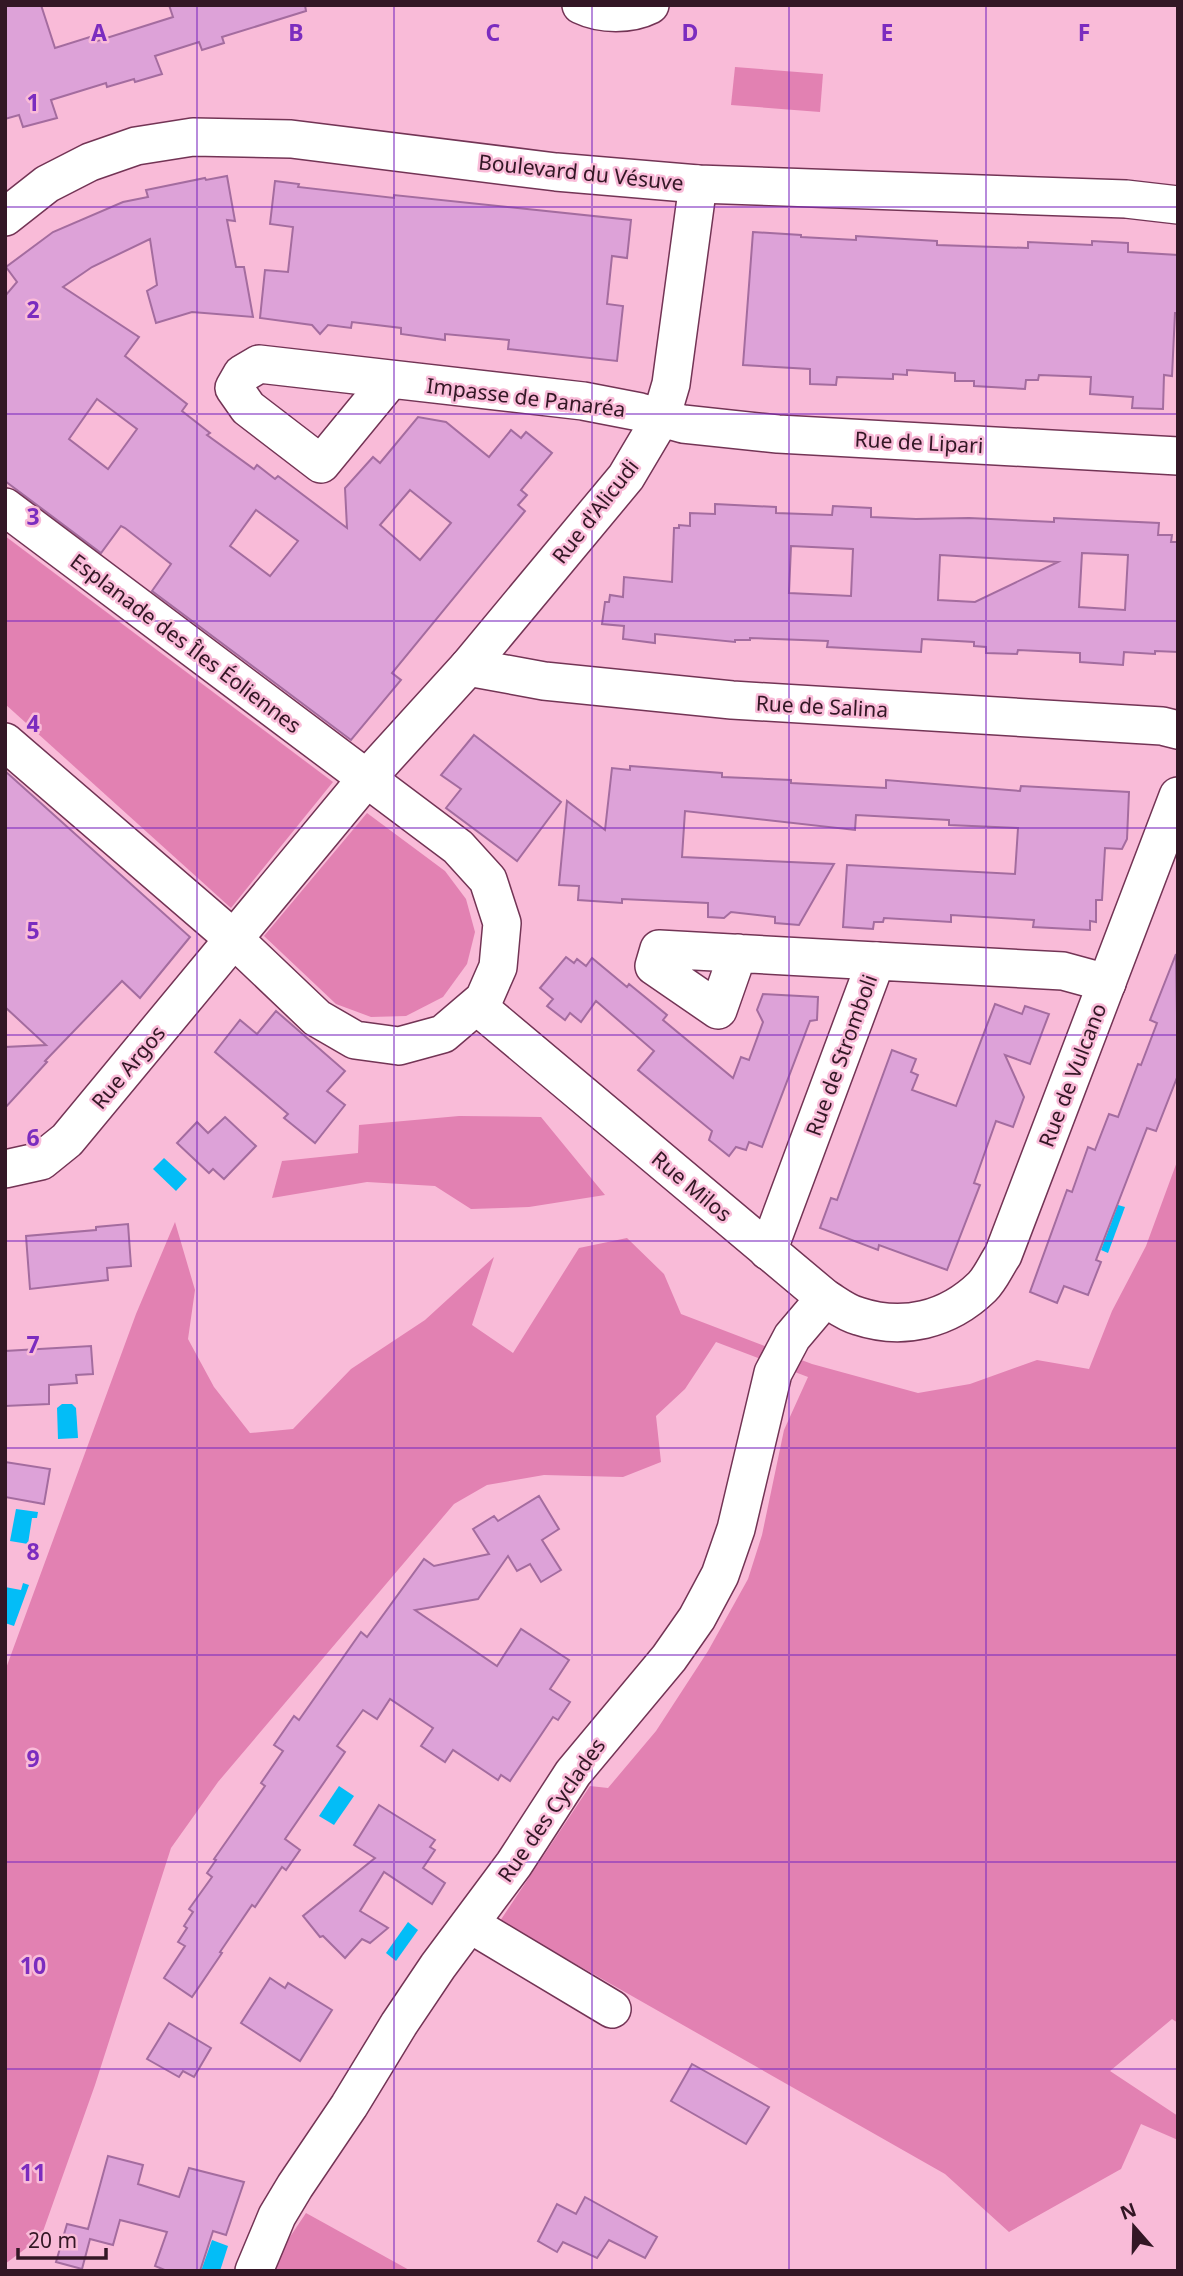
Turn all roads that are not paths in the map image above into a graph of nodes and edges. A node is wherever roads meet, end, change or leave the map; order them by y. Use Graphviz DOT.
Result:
graph roads {
  1 [pos="581,5"];
  2 [pos="650,5"];
  3 [pos="698,184"];
  4 [pos="1178,205"];
  5 [pos="5,217"];
  6 [pos="390,380"];
  7 [pos="661,418"];
  8 [pos="1178,456"];
  9 [pos="5,507"];
  10 [pos="468,667"];
  11 [pos="1178,730"];
  12 [pos="5,742"];
  13 [pos="367,778"];
  14 [pos="1178,796"];
  15 [pos="235,940"];
  16 [pos="738,953"];
  17 [pos="876,961"];
  18 [pos="1107,983"];
  19 [pos="477,1006"];
  20 [pos="5,1169"];
  21 [pos="768,1251"];
  22 [pos="825,1298"];
  23 [pos="925,1321"];
  24 [pos="470,1924"];
  25 [pos="612,2009"];
  26 [pos="254,2271"];
  1 -- 2 [label="street"];
  3 -- 4 [label="street, Boulevard du Vésuve"];
  3 -- 5 [label="street, Boulevard du Vésuve"];
  3 -- 7 [label="street, Rue d'Alicudi"];
  6 -- 7 [label="street, Impasse de Panaréa"];
  7 -- 8 [label="street, Rue de Lipari"];
  7 -- 10 [label="street, Rue d'Alicudi"];
  9 -- 13 [label="street, Esplanade des Îles Éoliennes"];
  10 -- 11 [label="street, Rue de Salina"];
  10 -- 13 [label="street, Rue d'Alicudi"];
  12 -- 15 [label="street, Esplanade des Îles Éoliennes"];
  13 -- 15 [label="street"];
  13 -- 19 [label="street, Esplanade des Îles Éoliennes"];
  14 -- 18 [label="street, Rue de Vulcano"];
  15 -- 19 [label="street, Esplanade des Îles Éoliennes"];
  15 -- 20 [label="street, Rue Argos"];
  16 -- 17 [label="street"];
  17 -- 18 [label="street, Rue de Stromboli"];
  17 -- 21 [label="street, Rue de Stromboli"];
  18 -- 23 [label="street, Rue de Vulcano"];
  19 -- 21 [label="street, Rue Milos"];
  21 -- 22 [label="street, Rue Milos"];
  22 -- 23 [label="street, Rue Milos"];
  22 -- 24 [label="street, Rue des Cyclades"];
  24 -- 25 [label="street"];
  24 -- 26 [label="street, Rue des Cyclades"];
}
